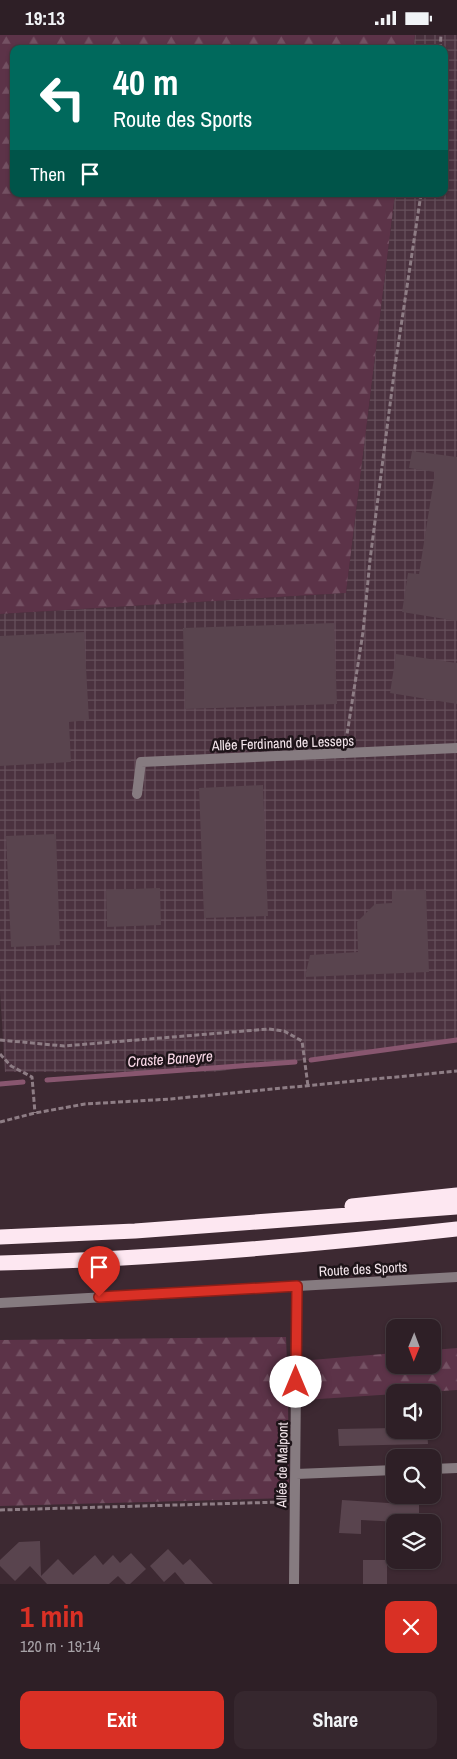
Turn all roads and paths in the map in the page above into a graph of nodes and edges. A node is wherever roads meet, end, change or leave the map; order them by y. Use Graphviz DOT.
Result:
graph roads {
  1 [pos="421,197"];
  2 [pos="457,748"];
  3 [pos="344,754"];
  4 [pos="138,794"];
  5 [pos="0,1040"];
  6 [pos="0,1054"];
  7 [pos="457,1071"];
  8 [pos="308,1086"];
  9 [pos="35,1113"];
  10 [pos="0,1122"];
  11 [pos="457,1195"];
  12 [pos="457,1207"];
  13 [pos="457,1229"];
  14 [pos="135,1231"];
  15 [pos="0,1237"];
  16 [pos="457,1238"];
  17 [pos="311,1246"];
  18 [pos="0,1263"];
  19 [pos="457,1277"];
  20 [pos="297,1286"];
  21 [pos="0,1303"];
  22 [pos="457,1468"];
  23 [pos="441,1469"];
  24 [pos="386,1471"];
  25 [pos="296,1474"];
  26 [pos="295,1502"];
  27 [pos="0,1509"];
  28 [pos="294,1584"];
  1 -- 3 [label="path"];
  2 -- 3 [label="street, Allée Ferdinand de Lesseps"];
  3 -- 4 [label="street, Allée Ferdinand de Lesseps"];
  5 -- 8 [label="path"];
  6 -- 9 [label="path"];
  7 -- 8 [label="path"];
  8 -- 9 [label="path"];
  9 -- 10 [label="path"];
  11 -- 14 [label="highway"];
  12 -- 14 [label="highway"];
  13 -- 17 [label="highway"];
  14 -- 15 [label="highway"];
  16 -- 17 [label="highway"];
  17 -- 18 [label="highway"];
  19 -- 20 [label="street, Route des Sports"];
  20 -- 21 [label="street, Route des Sports"];
  20 -- 25 [label="street, Allée de Malpont"];
  22 -- 23 [label="street"];
  24 -- 25 [label="street"];
  25 -- 26 [label="street, Allée de Malpont"];
  26 -- 27 [label="path"];
  26 -- 28 [label="street, Allée de Malpont"];
}
